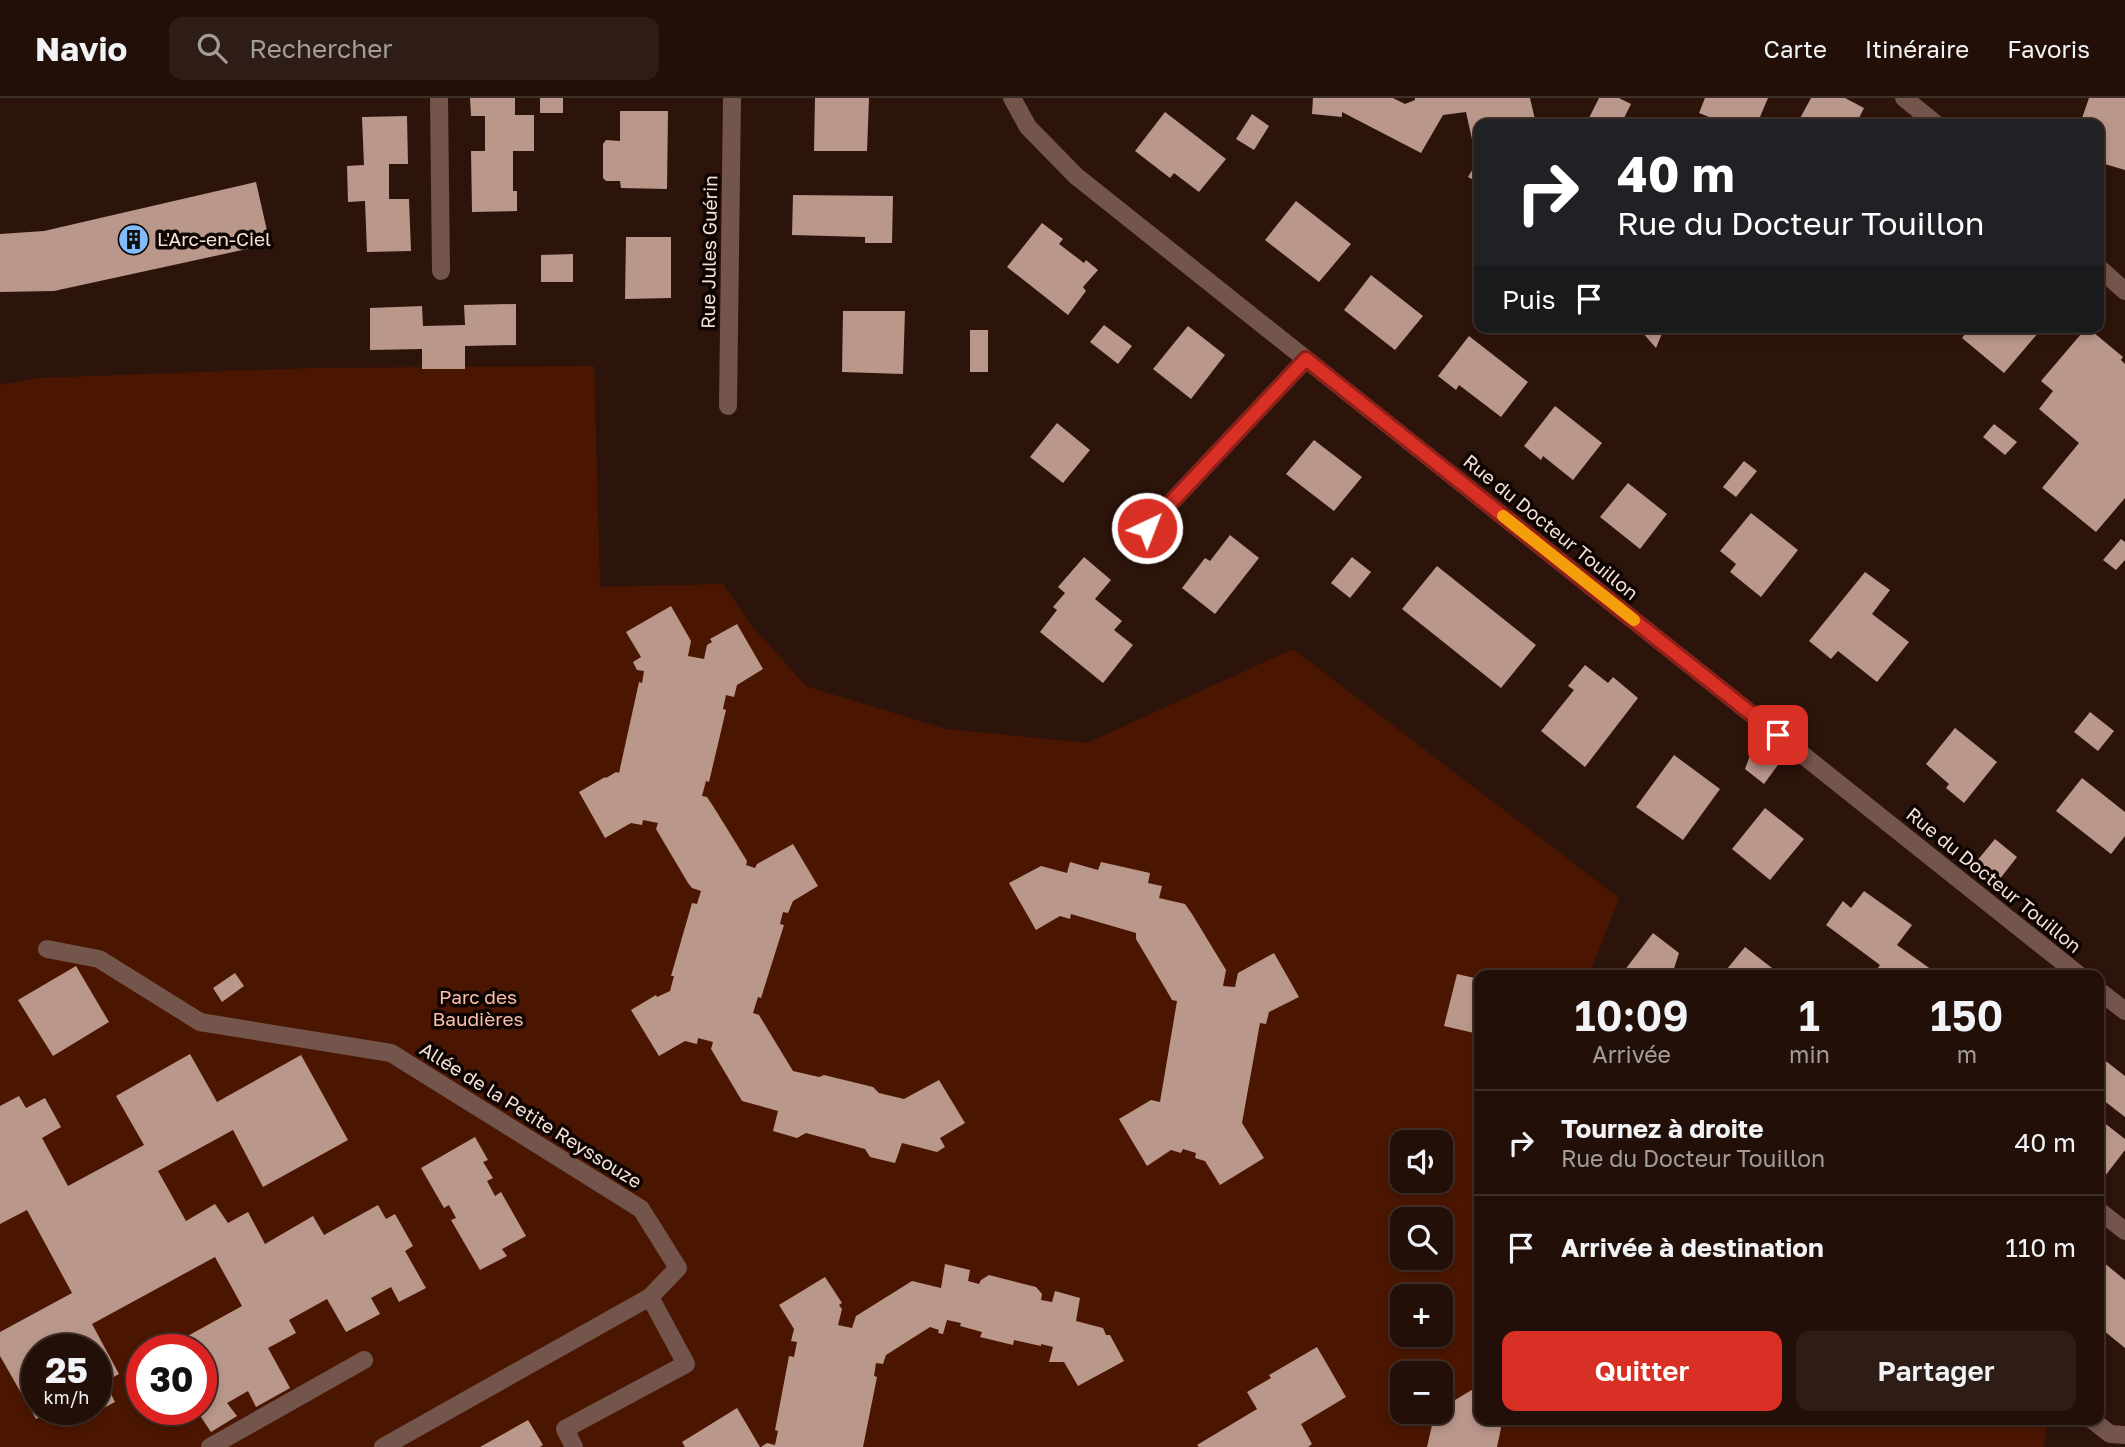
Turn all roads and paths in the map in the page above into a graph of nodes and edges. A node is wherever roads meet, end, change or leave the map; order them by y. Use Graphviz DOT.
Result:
graph roads {
  1 [pos="439,98"];
  2 [pos="732,98"];
  3 [pos="1012,98"];
  4 [pos="1905,98"];
  5 [pos="1930,119"];
  6 [pos="441,271"];
  7 [pos="2104,272"];
  8 [pos="2125,291"];
  9 [pos="1306,359"];
  10 [pos="728,406"];
  11 [pos="1147,528"];
  12 [pos="47,949"];
  13 [pos="2073,970"];
  14 [pos="2104,995"];
  15 [pos="2125,1012"];
  16 [pos="2104,1215"];
  17 [pos="2125,1231"];
  18 [pos="650,1297"];
  19 [pos="364,1360"];
  20 [pos="2099,1425"];
  21 [pos="2125,1435"];
  22 [pos="387,1446"];
  23 [pos="210,1447"];
  24 [pos="574,1447"];
  1 -- 6 [label="street"];
  2 -- 10 [label="street, Rue Jules Guérin"];
  3 -- 9 [label="street, Rue du Docteur Touillon"];
  4 -- 5 [label="street"];
  7 -- 8 [label="street"];
  9 -- 11 [label="street"];
  9 -- 13 [label="street, Rue du Docteur Touillon"];
  12 -- 18 [label="street, Allée de la Petite Reyssouze"];
  14 -- 15 [label="street"];
  16 -- 17 [label="street"];
  18 -- 22 [label="street, Allée de la Petite Reyssouze"];
  18 -- 24 [label="street"];
  19 -- 23 [label="street"];
  20 -- 21 [label="street"];
}
